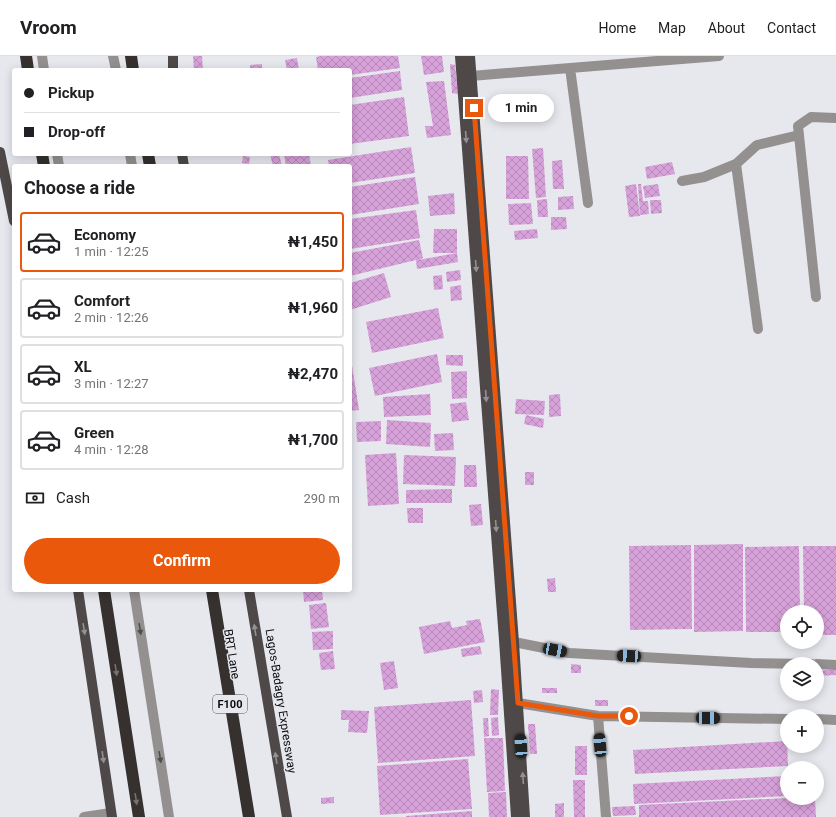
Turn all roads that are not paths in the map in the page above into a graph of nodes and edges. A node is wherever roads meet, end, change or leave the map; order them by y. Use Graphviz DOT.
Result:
graph roads {
  1 [pos="26,56"];
  2 [pos="42,56"];
  3 [pos="114,56"];
  4 [pos="131,56"];
  5 [pos="173,56"];
  6 [pos="460,56"];
  7 [pos="470,56"];
  8 [pos="719,56"];
  9 [pos="28,68"];
  10 [pos="44,68"];
  11 [pos="116,68"];
  12 [pos="133,68"];
  13 [pos="173,68"];
  14 [pos="570,68"];
  15 [pos="471,76"];
  16 [pos="836,118"];
  17 [pos="799,135"];
  18 [pos="0,152"];
  19 [pos="736,164"];
  20 [pos="682,181"];
  21 [pos="588,203"];
  22 [pos="12,211"];
  23 [pos="816,297"];
  24 [pos="758,329"];
  25 [pos="78,592"];
  26 [pos="104,592"];
  27 [pos="134,592"];
  28 [pos="209,592"];
  29 [pos="212,592"];
  30 [pos="249,592"];
  31 [pos="514,642"];
  32 [pos="780,663"];
  33 [pos="824,664"];
  34 [pos="836,664"];
  35 [pos="518,703"];
  36 [pos="598,716"];
  37 [pos="780,719"];
  38 [pos="824,719"];
  39 [pos="836,720"];
  40 [pos="111,815"];
  41 [pos="84,817"];
  42 [pos="139,817"];
  43 [pos="169,817"];
  44 [pos="248,817"];
  45 [pos="287,817"];
  46 [pos="516,817"];
  47 [pos="525,817"];
  48 [pos="606,817"];
  1 -- 9 [label="highway"];
  2 -- 10 [label="lane"];
  3 -- 11 [label="lane"];
  4 -- 12 [label="highway"];
  5 -- 13 [label="main road"];
  6 -- 46 [label="main road, one-way"];
  7 -- 15 [label="main road"];
  8 -- 14 [label="lane"];
  14 -- 15 [label="lane"];
  14 -- 21 [label="lane"];
  15 -- 31 [label="main road"];
  16 -- 17 [label="lane"];
  17 -- 19 [label="lane"];
  17 -- 23 [label="lane"];
  18 -- 22 [label="main road"];
  19 -- 20 [label="lane"];
  19 -- 24 [label="lane"];
  25 -- 40 [label="main road, one-way"];
  26 -- 42 [label="highway, one-way"];
  27 -- 43 [label="lane, one-way"];
  28 -- 44 [label="lane, BRT Lane"];
  29 -- 44 [label="highway, F100"];
  45 -- 30 [label="main road, Lagos-Badagry Expressway, one-way"];
  31 -- 32 [label="lane"];
  31 -- 35 [label="main road"];
  33 -- 34 [label="lane"];
  35 -- 36 [label="lane"];
  47 -- 35 [label="main road, one-way"];
  36 -- 37 [label="lane"];
  36 -- 48 [label="lane"];
  38 -- 39 [label="lane"];
  40 -- 41 [label="lane"];
}
